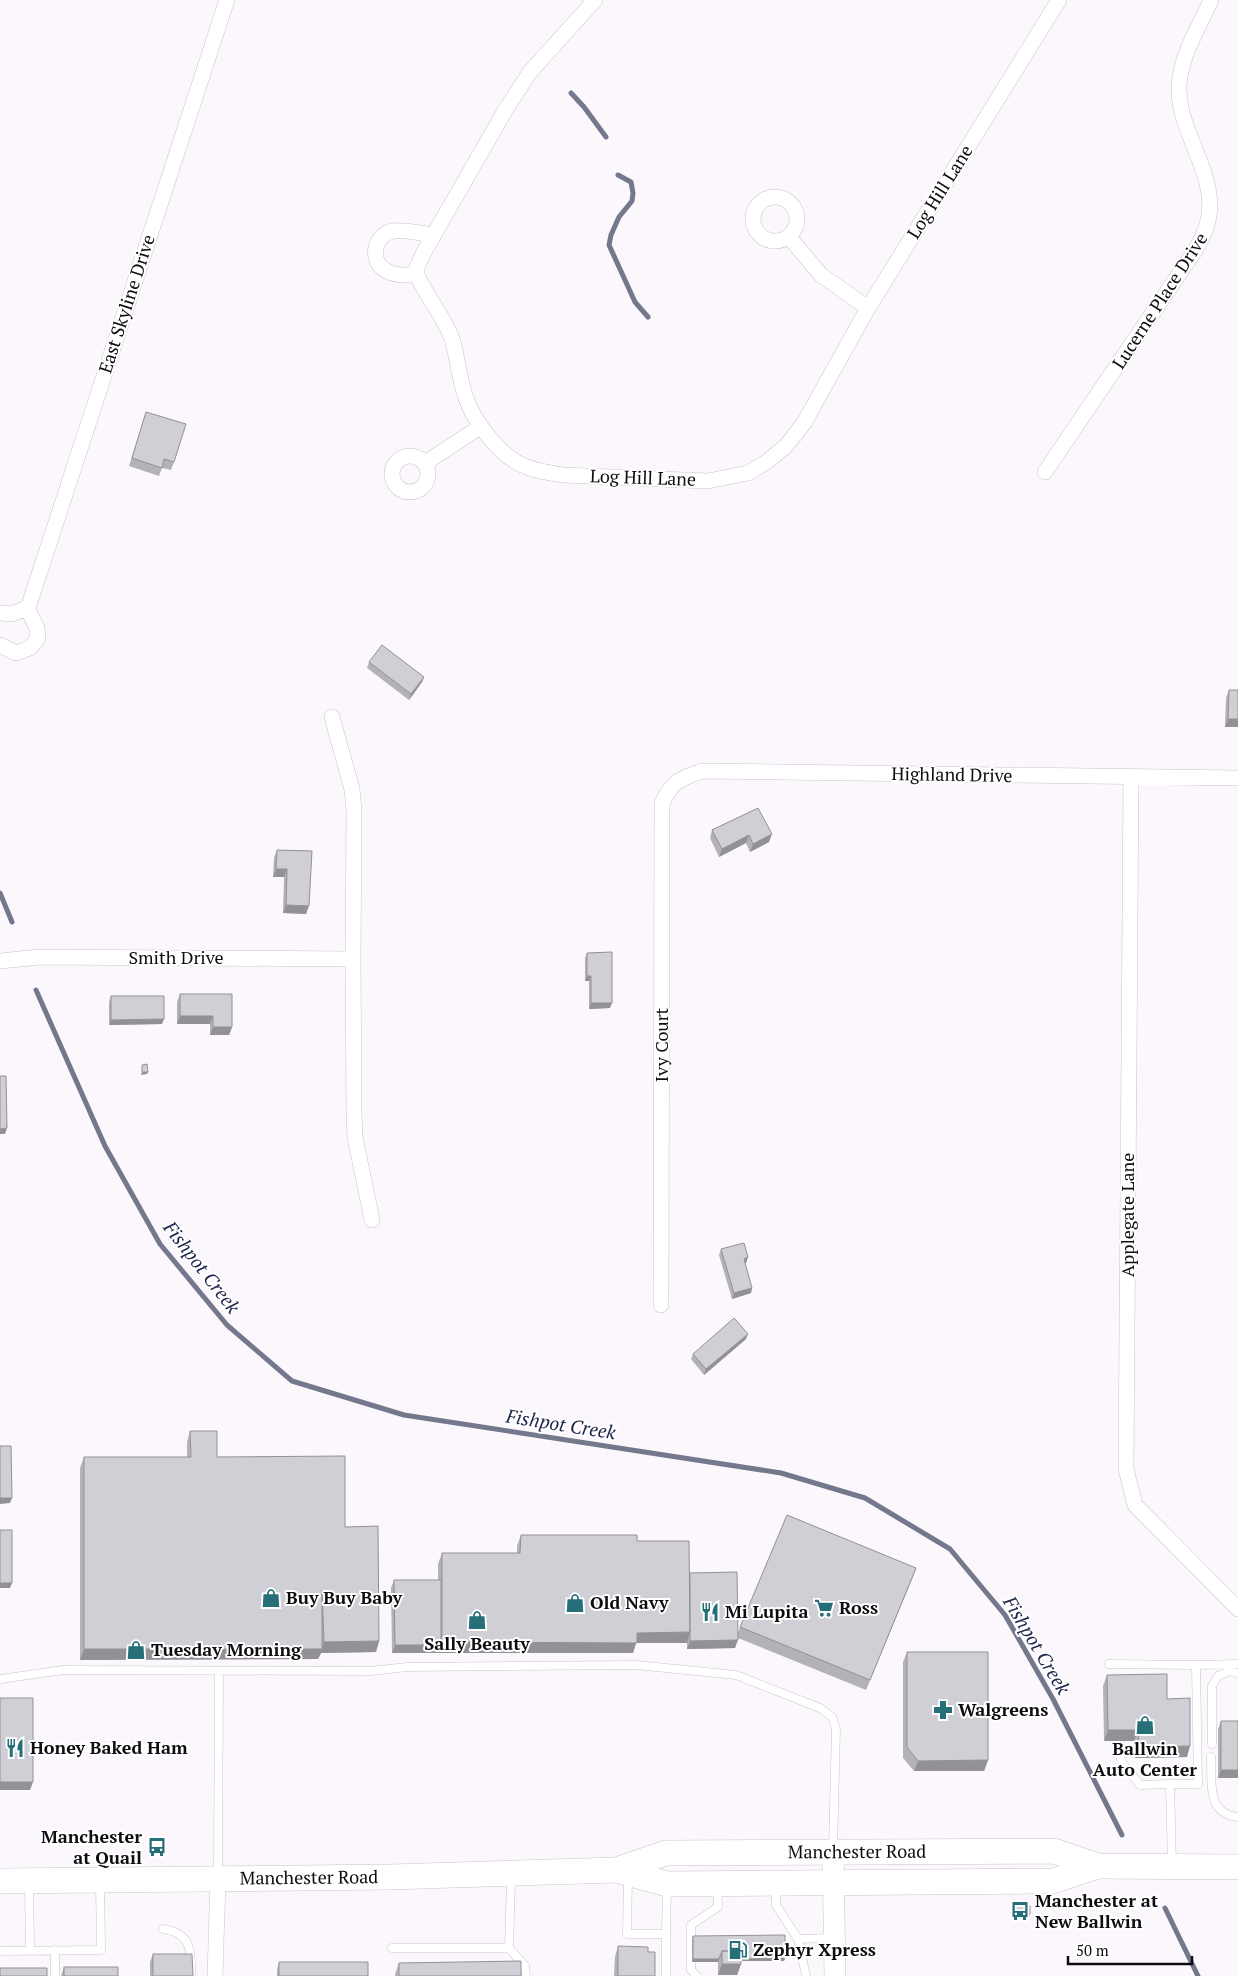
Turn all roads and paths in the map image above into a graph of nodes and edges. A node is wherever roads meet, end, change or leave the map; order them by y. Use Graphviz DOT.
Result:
graph roads {
  1 [pos="227,0"];
  2 [pos="595,0"];
  3 [pos="1059,0"];
  4 [pos="1212,0"];
  5 [pos="433,235"];
  6 [pos="789,237"];
  7 [pos="417,276"];
  8 [pos="868,308"];
  9 [pos="480,427"];
  10 [pos="425,463"];
  11 [pos="1045,472"];
  12 [pos="27,608"];
  13 [pos="0,613"];
  14 [pos="0,645"];
  15 [pos="332,717"];
  16 [pos="1131,777"];
  17 [pos="1238,778"];
  18 [pos="670,787"];
  19 [pos="352,959"];
  20 [pos="4,960"];
  21 [pos="372,1220"];
  22 [pos="661,1305"];
  23 [pos="1238,1609"];
  24 [pos="1109,1664"];
  25 [pos="1238,1664"];
  26 [pos="1196,1665"];
  27 [pos="219,1671"];
  28 [pos="1238,1673"];
  29 [pos="0,1679"];
  30 [pos="1120,1744"];
  31 [pos="1212,1744"];
  32 [pos="1211,1757"];
  33 [pos="1170,1784"];
  34 [pos="1238,1817"];
  35 [pos="833,1852"];
  36 [pos="1098,1866"];
  37 [pos="1172,1866"];
  38 [pos="1238,1867"];
  39 [pos="622,1871"];
  40 [pos="511,1873"];
  41 [pos="218,1879"];
  42 [pos="100,1880"];
  43 [pos="0,1881"];
  44 [pos="28,1881"];
  45 [pos="776,1882"];
  46 [pos="834,1882"];
  47 [pos="667,1884"];
  48 [pos="717,1884"];
  49 [pos="163,1930"];
  50 [pos="666,1934"];
  51 [pos="835,1938"];
  52 [pos="798,1939"];
  53 [pos="392,1948"];
  54 [pos="509,1948"];
  55 [pos="30,1950"];
  56 [pos="55,1950"];
  57 [pos="0,1951"];
  58 [pos="55,1976"];
  59 [pos="191,1976"];
  60 [pos="215,1976"];
  61 [pos="526,1976"];
  62 [pos="666,1976"];
  63 [pos="697,1976"];
  64 [pos="806,1976"];
  65 [pos="835,1976"];
  1 -- 12 [label="street, East Skyline Drive"];
  2 -- 5 [label="street"];
  3 -- 8 [label="street, Log Hill Lane"];
  4 -- 11 [label="street, Lucerne Place Drive"];
  5 -- 7 [label="street"];
  5 -- 7 [label="street"];
  6 -- 8 [label="street"];
  7 -- 9 [label="street, Log Hill Lane"];
  8 -- 9 [label="street, Log Hill Lane"];
  9 -- 10 [label="street"];
  12 -- 13 [label="street"];
  12 -- 14 [label="street"];
  15 -- 19 [label="street"];
  16 -- 17 [label="street, Highland Drive"];
  16 -- 18 [label="street, Highland Drive"];
  16 -- 23 [label="street, Applegate Lane"];
  18 -- 22 [label="street, Ivy Court"];
  19 -- 20 [label="street, Smith Drive"];
  19 -- 21 [label="street"];
  24 -- 26 [label="lane"];
  25 -- 26 [label="lane"];
  26 -- 33 [label="lane"];
  27 -- 29 [label="lane"];
  27 -- 35 [label="lane"];
  27 -- 41 [label="lane"];
  28 -- 31 [label="lane"];
  30 -- 33 [label="lane"];
  32 -- 34 [label="lane"];
  33 -- 37 [label="lane"];
  35 -- 36 [label="highway, Manchester Road"];
  35 -- 39 [label="highway, Manchester Road"];
  35 -- 46 [label="main road"];
  36 -- 37 [label="highway, Manchester Road"];
  36 -- 46 [label="highway, Manchester Road"];
  37 -- 38 [label="highway, Manchester Road"];
  39 -- 40 [label="highway, Manchester Road"];
  39 -- 47 [label="highway, Manchester Road"];
  39 -- 50 [label="lane"];
  40 -- 41 [label="highway, Manchester Road"];
  40 -- 54 [label="lane"];
  41 -- 42 [label="highway, Manchester Road"];
  41 -- 60 [label="street"];
  42 -- 44 [label="highway, Manchester Road"];
  42 -- 56 [label="lane"];
  43 -- 44 [label="highway, Manchester Road"];
  44 -- 55 [label="lane"];
  45 -- 46 [label="highway, Manchester Road"];
  45 -- 48 [label="highway, Manchester Road"];
  45 -- 52 [label="lane"];
  46 -- 51 [label="main road"];
  47 -- 48 [label="highway, Manchester Road"];
  47 -- 50 [label="lane"];
  48 -- 63 [label="lane"];
  49 -- 59 [label="lane"];
  50 -- 62 [label="lane"];
  51 -- 52 [label="lane"];
  51 -- 65 [label="main road"];
  52 -- 64 [label="lane"];
  53 -- 54 [label="lane"];
  54 -- 61 [label="lane"];
  55 -- 56 [label="lane"];
  55 -- 57 [label="lane"];
  56 -- 58 [label="lane"];
}
